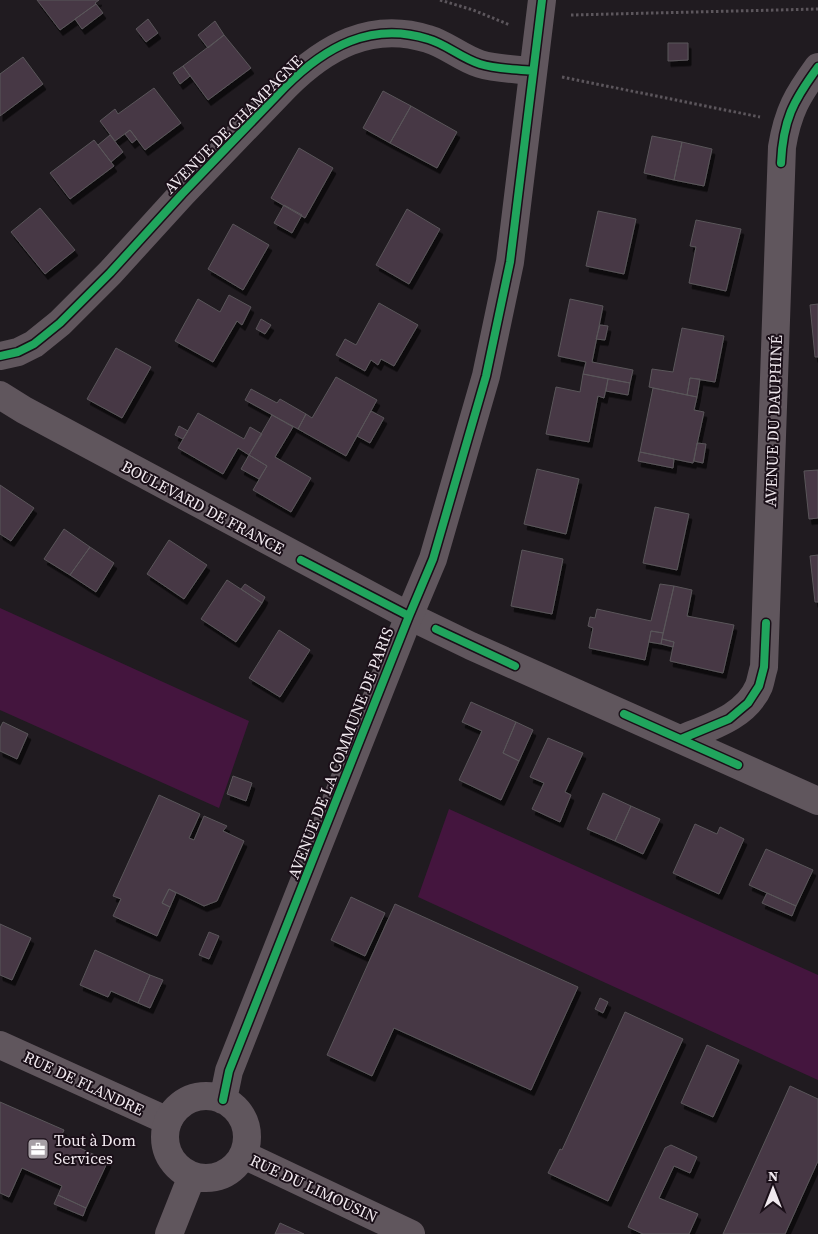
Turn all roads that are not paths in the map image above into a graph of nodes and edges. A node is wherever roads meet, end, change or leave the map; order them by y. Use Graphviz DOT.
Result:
graph roads {
  1 [pos="540,17"];
  2 [pos="818,67"];
  3 [pos="532,71"];
  4 [pos="0,356"];
  5 [pos="0,395"];
  6 [pos="408,616"];
  7 [pos="682,739"];
  8 [pos="818,801"];
  9 [pos="0,1045"];
  10 [pos="224,1100"];
  11 [pos="168,1121"];
  12 [pos="244,1155"];
  13 [pos="192,1176"];
  14 [pos="170,1234"];
  15 [pos="411,1234"];
  1 -- 3 [label="street, AVENUE DE LA COMMUNE DE PARIS"];
  2 -- 7 [label="street, AVENUE DU DAUPHINÉ"];
  3 -- 4 [label="street, AVENUE DE CHAMPAGNE"];
  3 -- 6 [label="street, AVENUE DE LA COMMUNE DE PARIS"];
  5 -- 6 [label="street, BOULEVARD DE FRANCE"];
  6 -- 7 [label="street, BOULEVARD DE FRANCE"];
  6 -- 10 [label="street, AVENUE DE LA COMMUNE DE PARIS"];
  7 -- 8 [label="street, BOULEVARD DE FRANCE"];
  9 -- 11 [label="street, RUE DE FLANDRE"];
  10 -- 11 [label="street"];
  10 -- 12 [label="street"];
  11 -- 13 [label="street"];
  12 -- 13 [label="street"];
  12 -- 15 [label="street, RUE DU LIMOUSIN"];
  13 -- 14 [label="street"];
}
